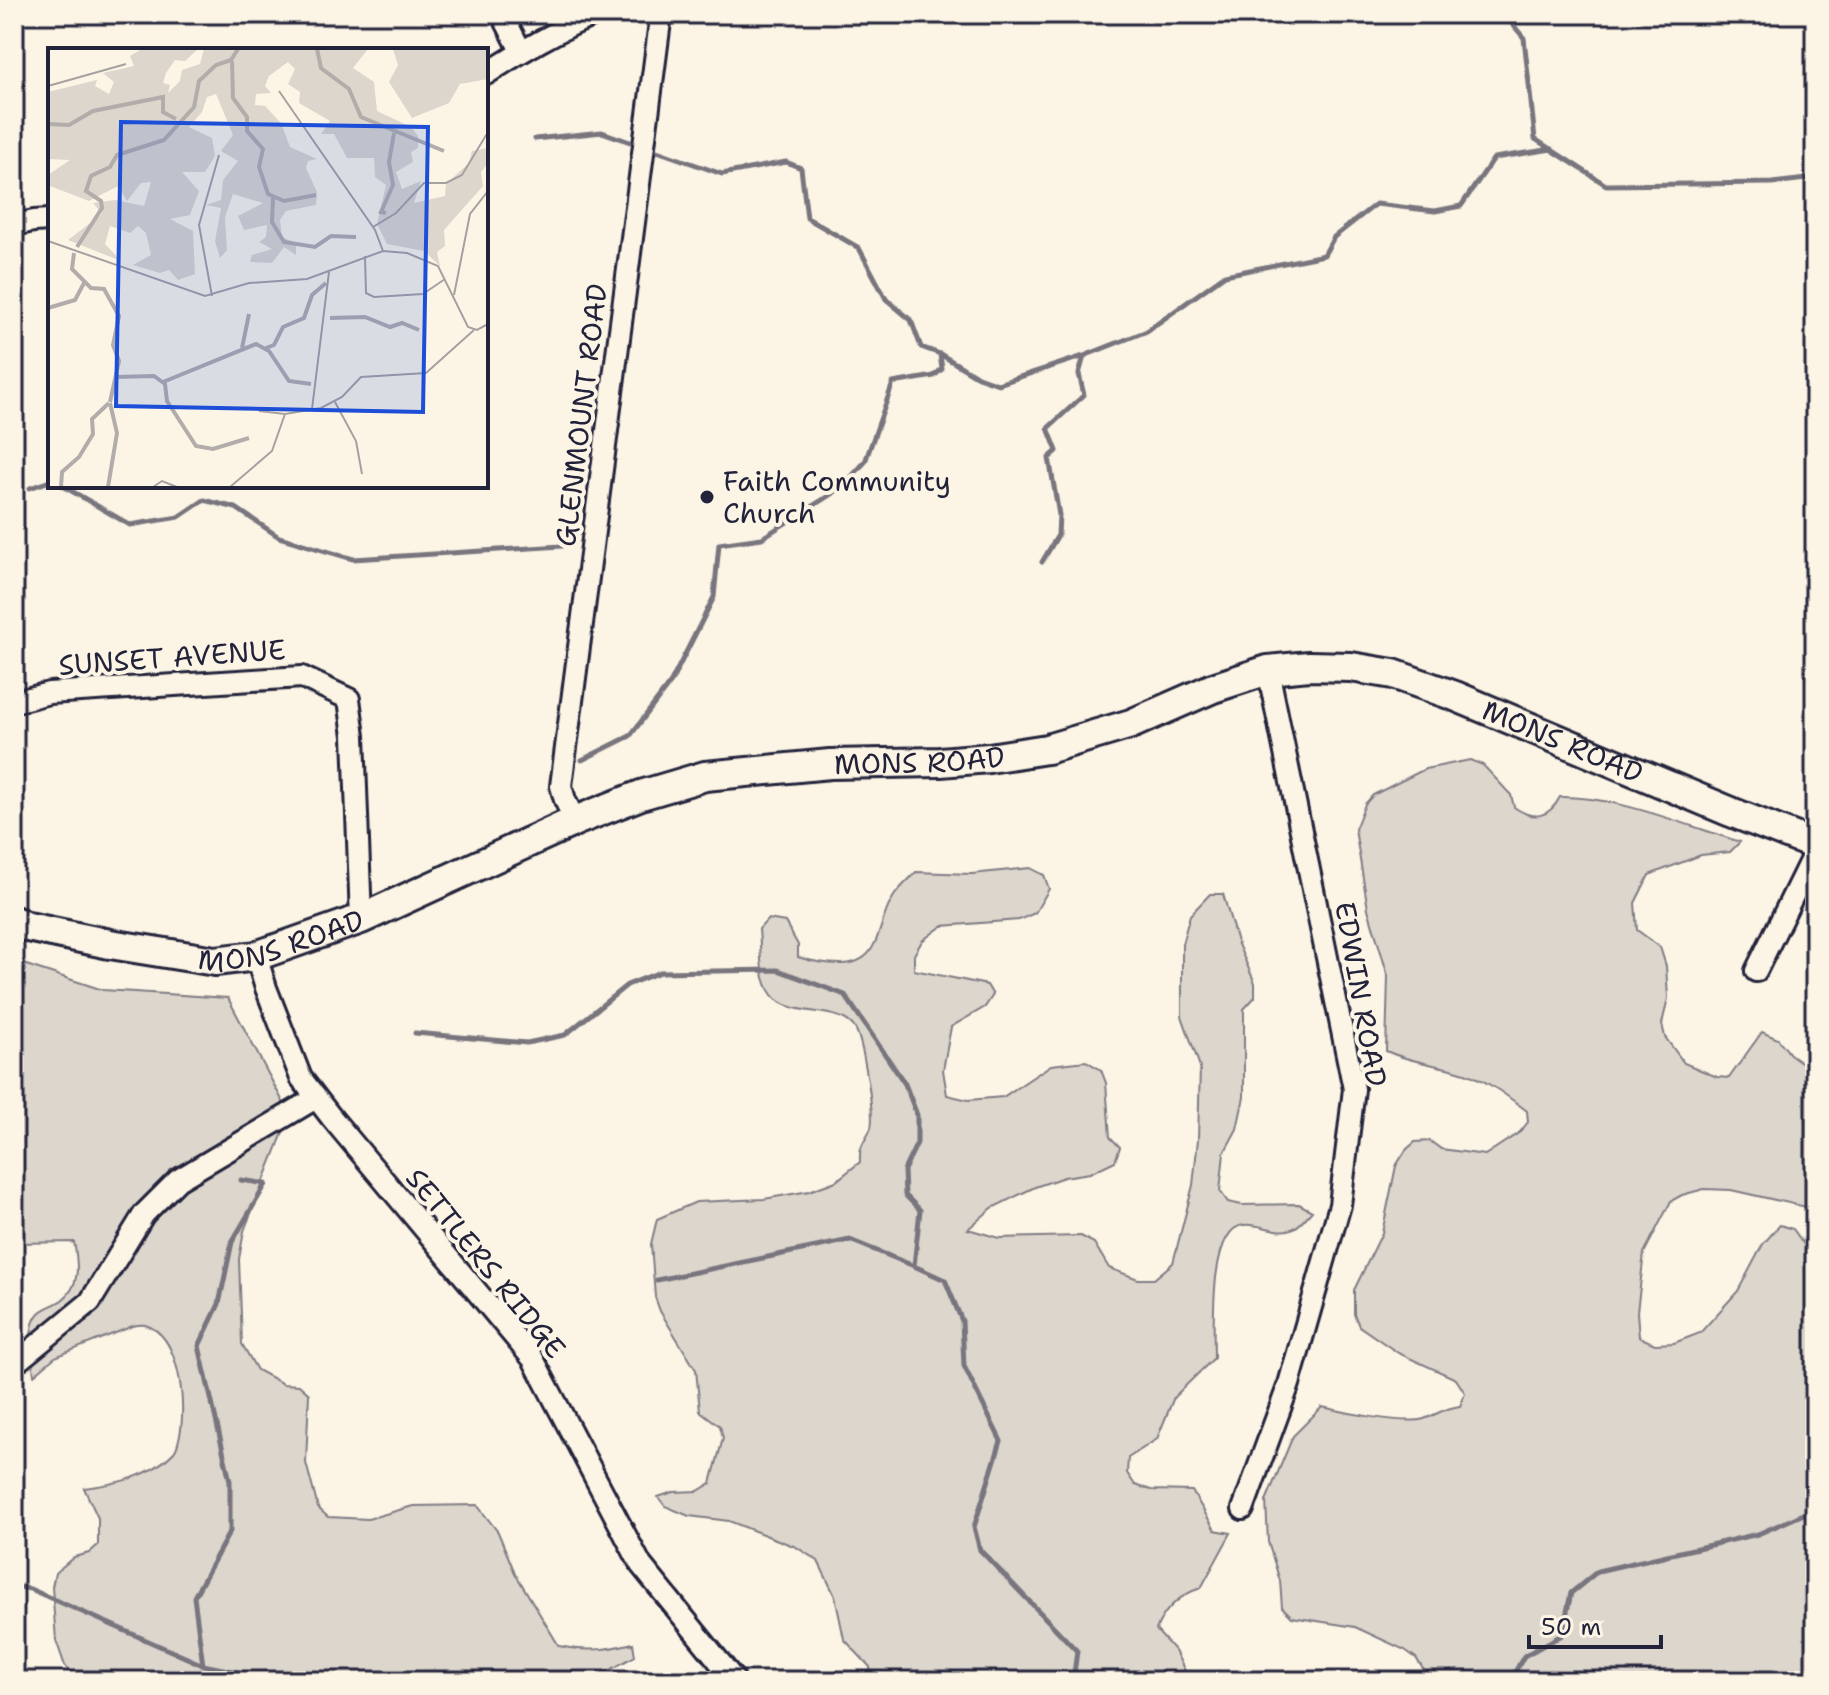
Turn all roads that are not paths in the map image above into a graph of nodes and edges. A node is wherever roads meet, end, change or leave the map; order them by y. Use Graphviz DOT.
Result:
graph roads {
  1 [pos="502,14"];
  2 [pos="597,14"];
  3 [pos="661,14"];
  4 [pos="521,51"];
  5 [pos="488,73"];
  6 [pos="48,220"];
  7 [pos="14,225"];
  8 [pos="1268,670"];
  9 [pos="14,702"];
  10 [pos="575,821"];
  11 [pos="1815,848"];
  12 [pos="361,919"];
  13 [pos="14,921"];
  14 [pos="256,956"];
  15 [pos="1756,971"];
  16 [pos="316,1098"];
  17 [pos="14,1364"];
  18 [pos="1243,1509"];
  19 [pos="735,1681"];
  1 -- 4 [label="street"];
  2 -- 4 [label="street"];
  3 -- 10 [label="street, GLENMOUNT ROAD"];
  4 -- 5 [label="street"];
  6 -- 7 [label="street"];
  8 -- 10 [label="main road, MONS ROAD"];
  8 -- 11 [label="main road, MONS ROAD"];
  8 -- 18 [label="street, EDWIN ROAD"];
  9 -- 12 [label="street, SUNSET AVENUE"];
  10 -- 12 [label="main road, MONS ROAD"];
  11 -- 15 [label="street"];
  12 -- 14 [label="main road, MONS ROAD"];
  13 -- 14 [label="main road, MONS ROAD"];
  14 -- 16 [label="street, SETTLERS RIDGE"];
  16 -- 17 [label="street"];
  16 -- 19 [label="street, SETTLERS RIDGE"];
}
